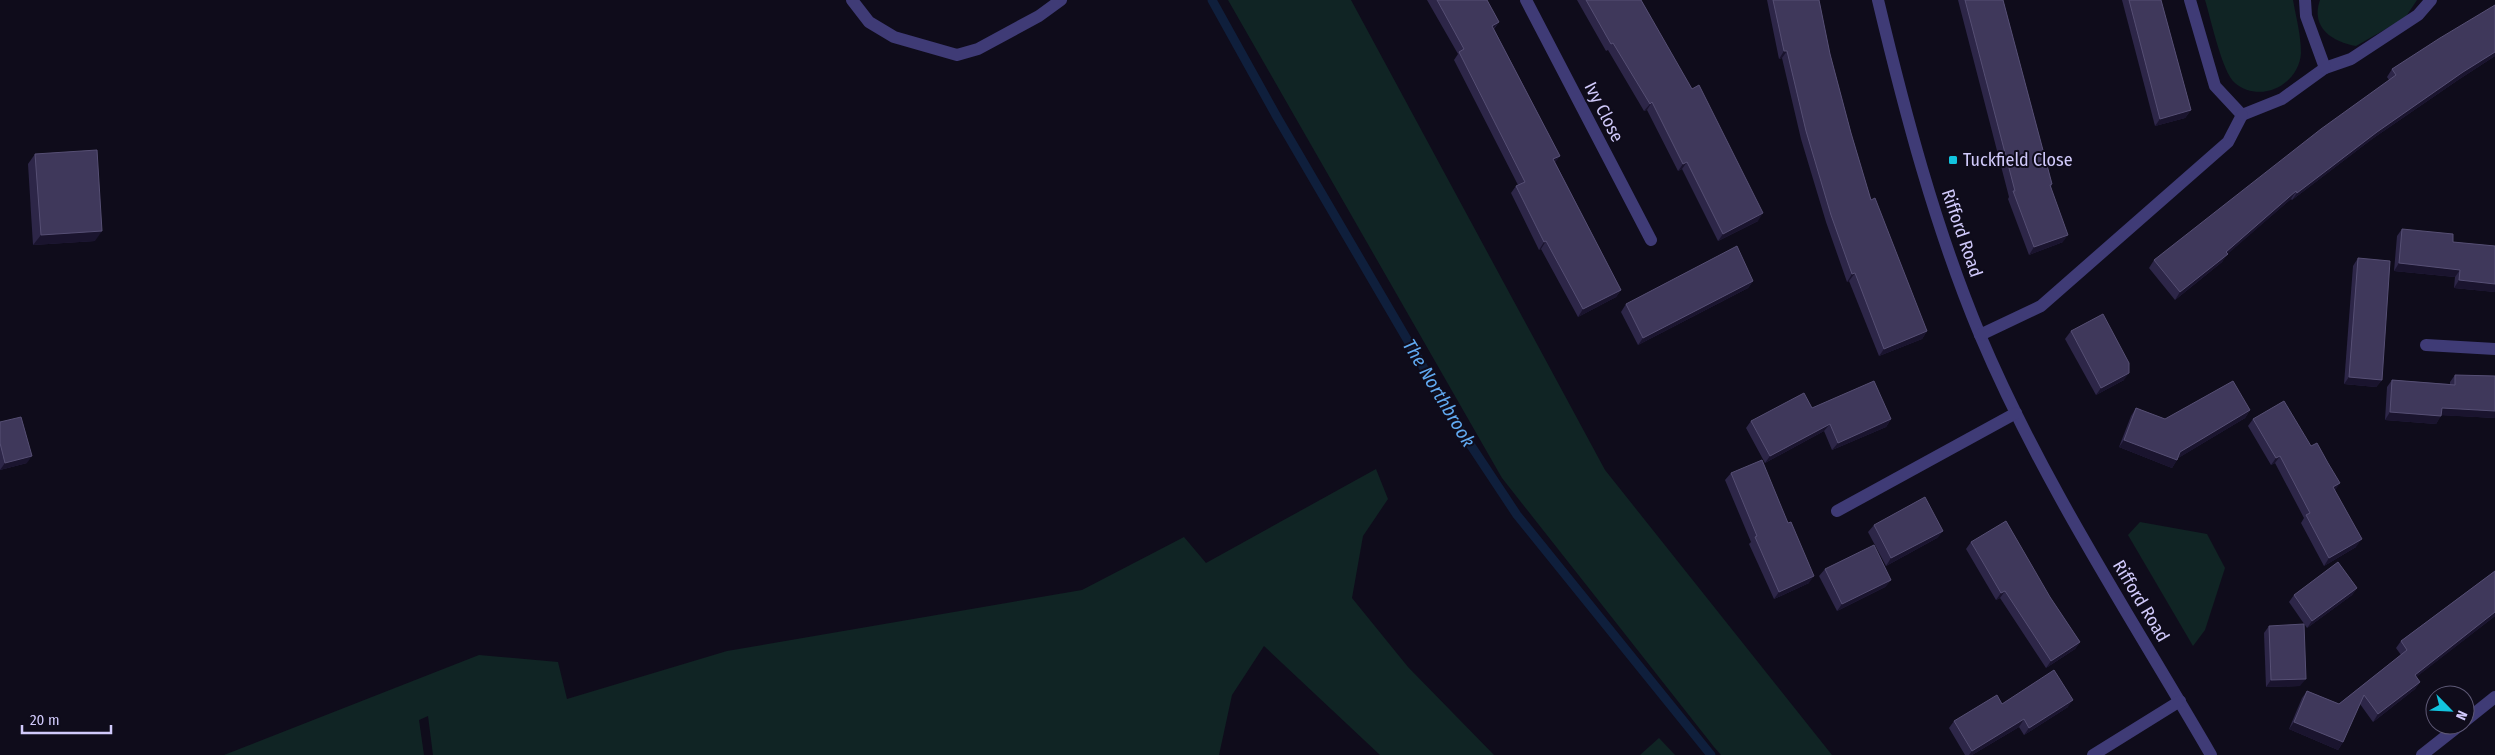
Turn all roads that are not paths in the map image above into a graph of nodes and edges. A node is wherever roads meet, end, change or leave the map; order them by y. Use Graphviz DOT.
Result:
graph roads {
  1 [pos="852,0"];
  2 [pos="1061,0"];
  3 [pos="1526,0"];
  4 [pos="1878,0"];
  5 [pos="2190,0"];
  6 [pos="2305,0"];
  7 [pos="2431,0"];
  8 [pos="2325,68"];
  9 [pos="2242,115"];
  10 [pos="1650,240"];
  11 [pos="1980,335"];
  12 [pos="2426,345"];
  13 [pos="2495,349"];
  14 [pos="2016,413"];
  15 [pos="1837,510"];
  16 [pos="2495,697"];
  17 [pos="2180,701"];
  18 [pos="2475,713"];
  19 [pos="2447,735"];
  20 [pos="2093,755"];
  21 [pos="2211,755"];
  22 [pos="2422,755"];
  1 -- 2 [label="street"];
  3 -- 10 [label="street, Ivy Close"];
  4 -- 11 [label="street, Rifford Road"];
  5 -- 9 [label="street"];
  6 -- 8 [label="street"];
  7 -- 8 [label="street"];
  8 -- 9 [label="street"];
  9 -- 11 [label="street"];
  11 -- 14 [label="street, Rifford Road"];
  12 -- 13 [label="street"];
  14 -- 15 [label="street"];
  14 -- 17 [label="street, Rifford Road"];
  16 -- 18 [label="street"];
  17 -- 20 [label="street"];
  17 -- 21 [label="street, Rifford Road"];
  19 -- 22 [label="street"];
}
